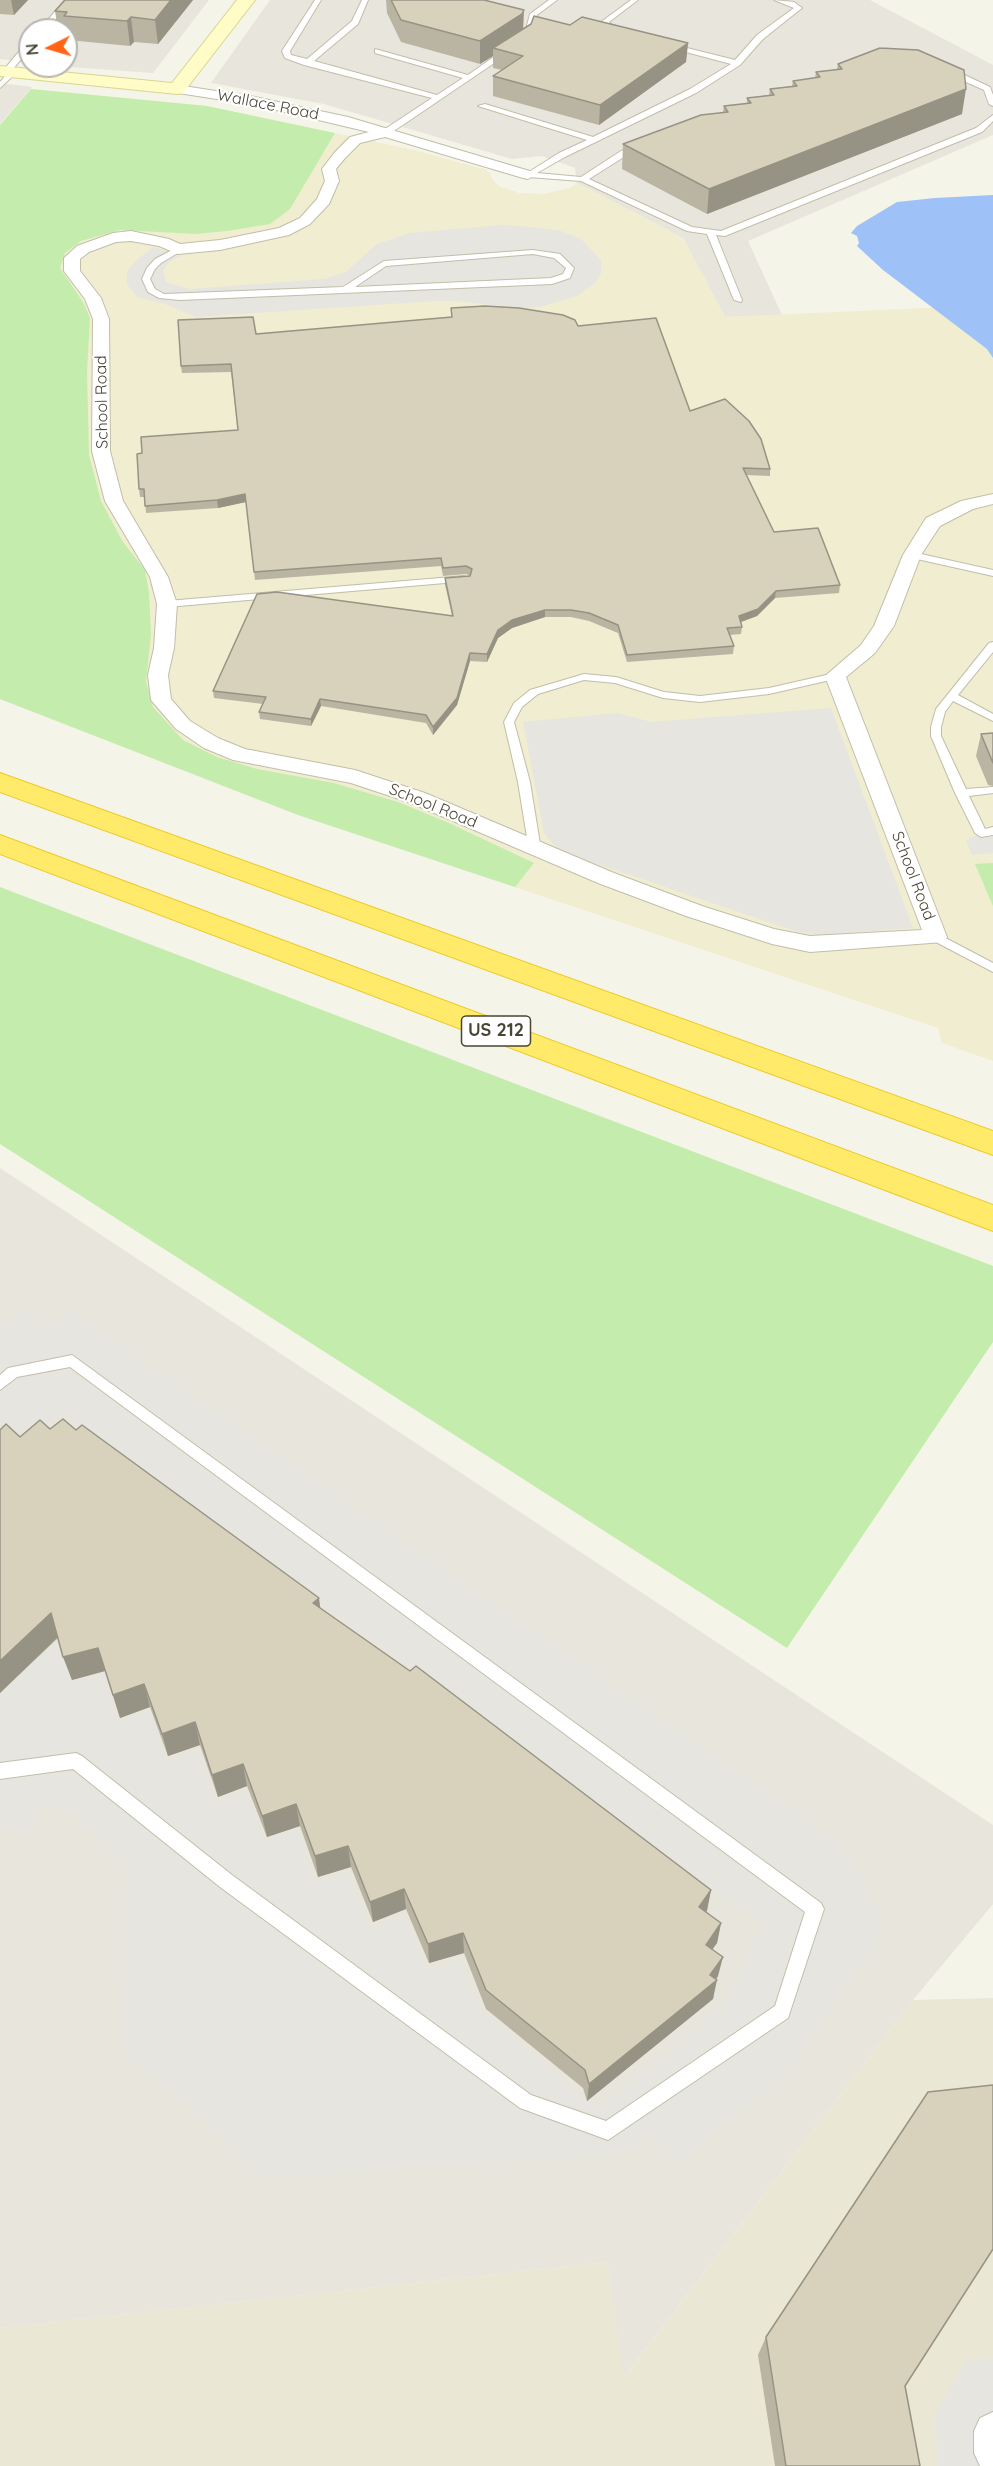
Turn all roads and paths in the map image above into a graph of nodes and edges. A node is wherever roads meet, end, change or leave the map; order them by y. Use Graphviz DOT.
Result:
graph roads {
  1 [pos="69,0"];
  2 [pos="246,0"];
  3 [pos="318,0"];
  4 [pos="365,0"];
  5 [pos="554,0"];
  6 [pos="635,0"];
  7 [pos="777,0"];
  8 [pos="53,18"];
  9 [pos="624,33"];
  10 [pos="658,42"];
  11 [pos="378,51"];
  12 [pos="18,58"];
  13 [pos="307,63"];
  14 [pos="737,63"];
  15 [pos="944,68"];
  16 [pos="4,75"];
  17 [pos="468,77"];
  18 [pos="177,89"];
  19 [pos="437,97"];
  20 [pos="993,104"];
  21 [pos="482,106"];
  22 [pos="993,117"];
  23 [pos="385,133"];
  24 [pos="596,140"];
  25 [pos="646,146"];
  26 [pos="368,153"];
  27 [pos="528,175"];
  28 [pos="583,179"];
  29 [pos="710,232"];
  30 [pos="177,249"];
  31 [pos="346,289"];
  32 [pos="738,300"];
  33 [pos="993,499"];
  34 [pos="912,555"];
  35 [pos="993,573"];
  36 [pos="466,579"];
  37 [pos="167,603"];
  38 [pos="993,645"];
  39 [pos="835,676"];
  40 [pos="953,697"];
  41 [pos="993,718"];
  42 [pos="0,782"];
  43 [pos="990,790"];
  44 [pos="961,793"];
  45 [pos="993,831"];
  46 [pos="0,844"];
  47 [pos="535,850"];
  48 [pos="936,937"];
  49 [pos="993,968"];
  50 [pos="993,1143"];
  51 [pos="993,1218"];
  52 [pos="0,1384"];
  53 [pos="0,1771"];
  54 [pos="993,2431"];
  55 [pos="993,2453"];
  1 -- 8 [label="lane"];
  2 -- 18 [label="street"];
  3 -- 13 [label="lane"];
  4 -- 13 [label="lane"];
  5 -- 17 [label="lane"];
  6 -- 9 [label="lane"];
  7 -- 14 [label="lane"];
  10 -- 14 [label="lane"];
  11 -- 17 [label="lane"];
  12 -- 16 [label="lane"];
  13 -- 19 [label="lane"];
  14 -- 24 [label="lane"];
  15 -- 20 [label="lane"];
  16 -- 18 [label="street, Wallace Road"];
  17 -- 19 [label="lane"];
  18 -- 23 [label="street, Wallace Road"];
  19 -- 23 [label="lane"];
  21 -- 24 [label="lane"];
  22 -- 29 [label="lane"];
  23 -- 26 [label="street"];
  23 -- 27 [label="street, Wallace Road"];
  23 -- 30 [label="street, School Road"];
  24 -- 27 [label="lane"];
  25 -- 28 [label="lane"];
  27 -- 28 [label="lane"];
  28 -- 29 [label="lane"];
  29 -- 32 [label="lane"];
  30 -- 31 [label="lane"];
  30 -- 37 [label="street, School Road"];
  31 -- 31 [label="lane"];
  33 -- 34 [label="street"];
  34 -- 35 [label="lane"];
  34 -- 39 [label="street"];
  36 -- 37 [label="lane"];
  37 -- 47 [label="street, School Road"];
  38 -- 40 [label="lane"];
  39 -- 47 [label="lane"];
  39 -- 48 [label="street, School Road"];
  40 -- 41 [label="lane"];
  40 -- 44 [label="lane"];
  42 -- 50 [label="highway"];
  43 -- 44 [label="lane"];
  44 -- 45 [label="lane"];
  46 -- 51 [label="highway, US 212"];
  47 -- 48 [label="street, School Road"];
  48 -- 49 [label="lane"];
  52 -- 53 [label="lane"];
  54 -- 55 [label="street"];
}
